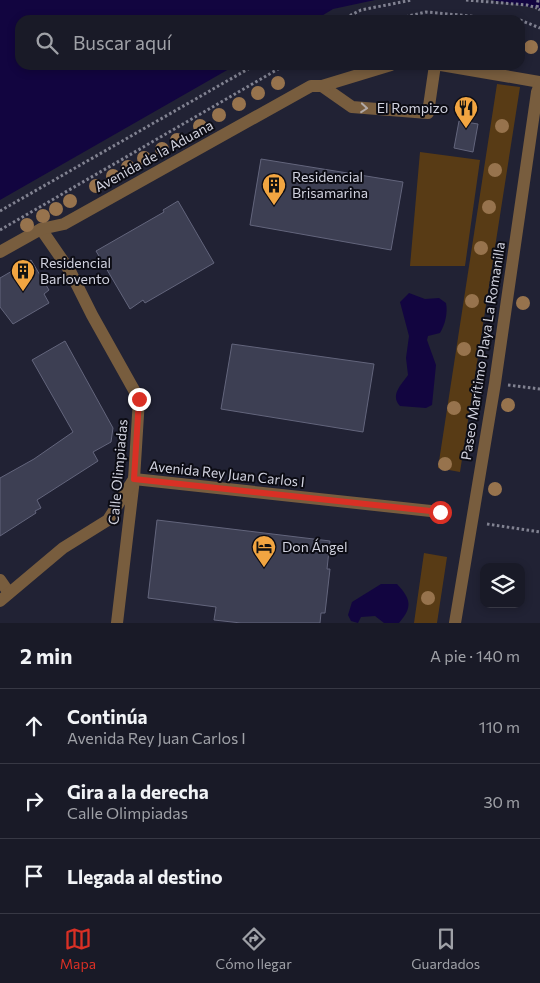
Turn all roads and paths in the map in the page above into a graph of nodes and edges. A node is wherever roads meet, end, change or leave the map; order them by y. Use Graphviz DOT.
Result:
graph roads {
  1 [pos="412,0"];
  2 [pos="466,0"];
  3 [pos="538,0"];
  4 [pos="539,9"];
  5 [pos="351,15"];
  6 [pos="413,15"];
  7 [pos="459,15"];
  8 [pos="525,22"];
  9 [pos="540,28"];
  10 [pos="246,70"];
  11 [pos="276,70"];
  12 [pos="375,70"];
  13 [pos="434,70"];
  14 [pos="468,70"];
  15 [pos="540,83"];
  16 [pos="322,86"];
  17 [pos="0,212"];
  18 [pos="41,229"];
  19 [pos="0,230"];
  20 [pos="0,252"];
  21 [pos="495,383"];
  22 [pos="540,389"];
  23 [pos="134,479"];
  24 [pos="440,512"];
  25 [pos="471,522"];
  26 [pos="540,532"];
  27 [pos="0,580"];
  28 [pos="5,597"];
  29 [pos="117,623"];
  30 [pos="456,623"];
  1 -- 5 [label="path"];
  2 -- 4 [label="path"];
  3 -- 4 [label="path"];
  6 -- 7 [label="path"];
  8 -- 9 [label="path"];
  10 -- 17 [label="path"];
  11 -- 19 [label="path"];
  12 -- 16 [label="street, Avenida de la Aduana"];
  16 -- 13 [label="street, one-way"];
  14 -- 15 [label="street"];
  15 -- 21 [label="street, Paseo Marítimo Playa La Romanilla"];
  16 -- 18 [label="street, Avenida de la Aduana"];
  18 -- 20 [label="street, Avenida de la Aduana"];
  18 -- 23 [label="street, Calle Olimpiadas"];
  21 -- 22 [label="path"];
  21 -- 25 [label="street, Paseo Marítimo Playa La Romanilla"];
  23 -- 24 [label="street, Avenida Rey Juan Carlos I"];
  23 -- 28 [label="street, Avenida Rey Juan Carlos I"];
  23 -- 29 [label="street, Calle Olimpiadas"];
  25 -- 26 [label="path"];
  25 -- 30 [label="street, Paseo Marítimo Playa La Romanilla"];
  27 -- 28 [label="street"];
}
